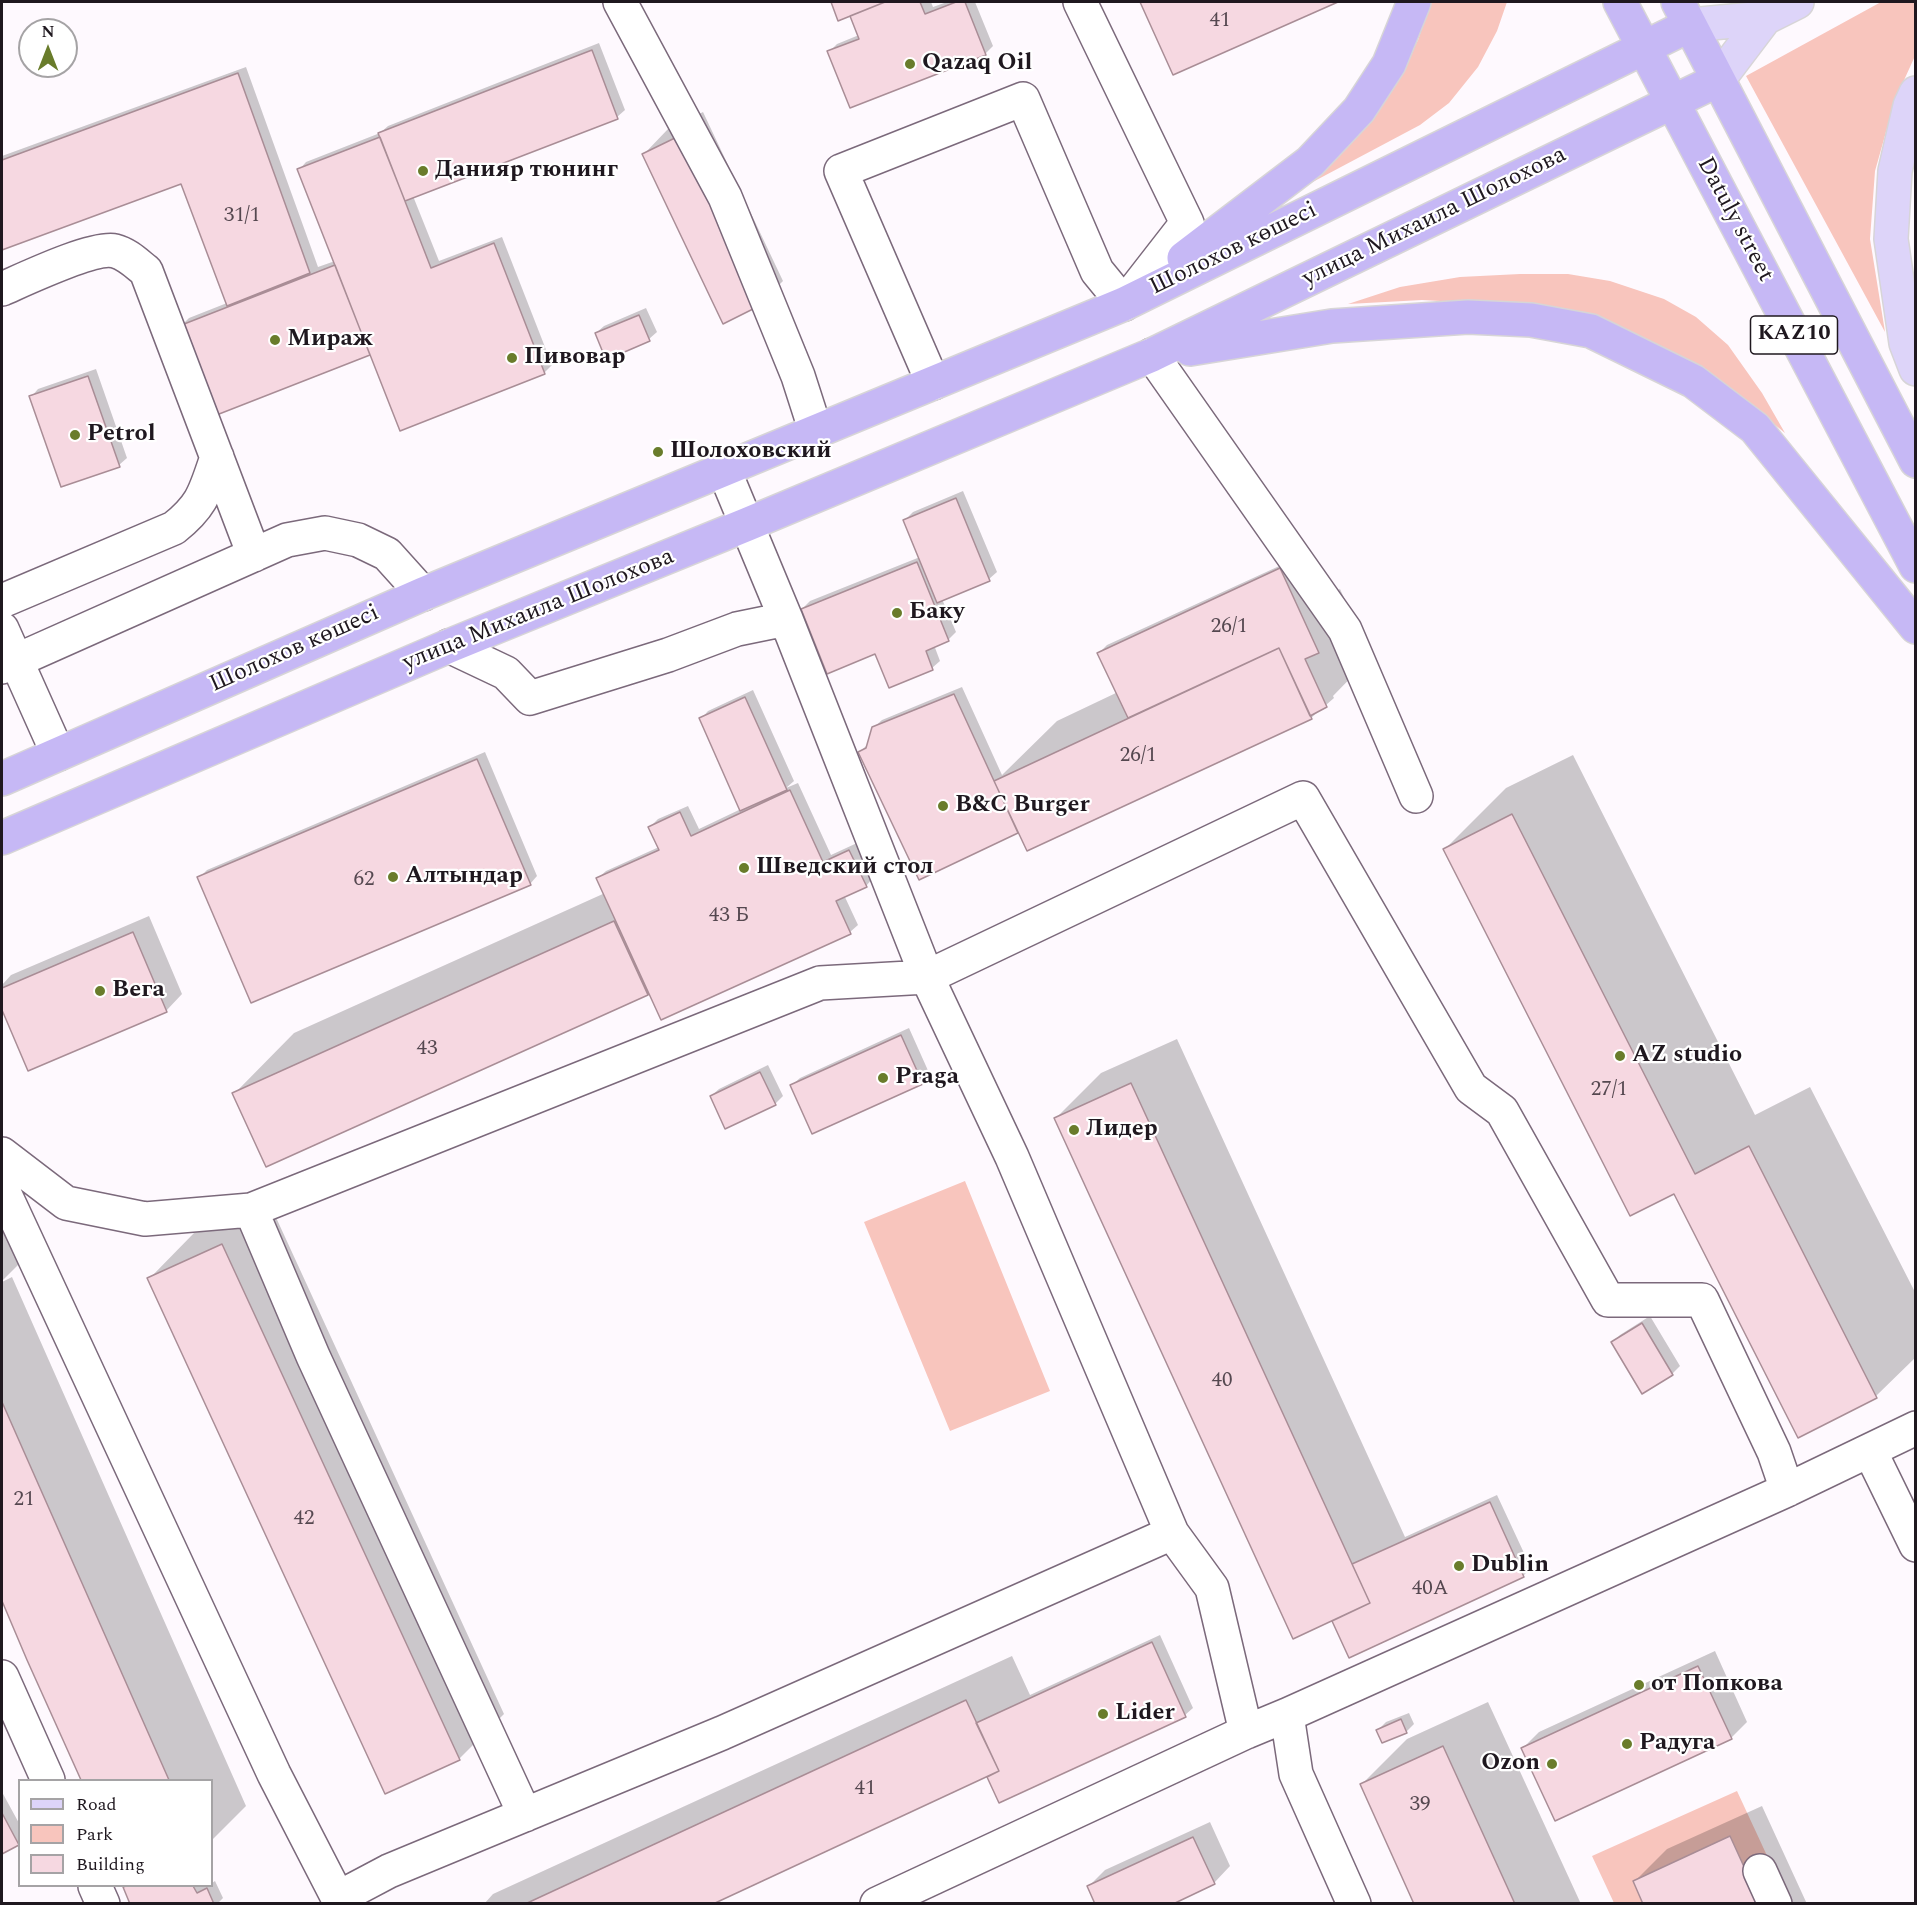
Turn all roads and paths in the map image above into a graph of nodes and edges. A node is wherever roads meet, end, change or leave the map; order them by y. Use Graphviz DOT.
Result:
graph roads {
  1 [pos="620,2"];
  2 [pos="1080,2"];
  3 [pos="1414,2"];
  4 [pos="1620,2"];
  5 [pos="1797,2"];
  6 [pos="1684,13"];
  7 [pos="1765,18"];
  8 [pos="1643,47"];
  9 [pos="1718,80"];
  10 [pos="1916,93"];
  11 [pos="1672,104"];
  12 [pos="2,289"];
  13 [pos="1124,304"];
  14 [pos="1152,355"];
  15 [pos="1916,369"];
  16 [pos="933,383"];
  17 [pos="816,432"];
  18 [pos="216,457"];
  19 [pos="1916,461"];
  20 [pos="724,470"];
  21 [pos="748,524"];
  22 [pos="254,555"];
  23 [pos="1916,566"];
  24 [pos="423,594"];
  25 [pos="2,601"];
  26 [pos="786,619"];
  27 [pos="1916,627"];
  28 [pos="2,629"];
  29 [pos="449,646"];
  30 [pos="9,664"];
  31 [pos="58,754"];
  32 [pos="2,779"];
  33 [pos="1416,796"];
  34 [pos="2,838"];
  35 [pos="927,977"];
  36 [pos="2,1154"];
  37 [pos="2,1188"];
  38 [pos="250,1210"];
  39 [pos="1916,1428"];
  40 [pos="1870,1450"];
  41 [pos="1787,1490"];
  42 [pos="1172,1533"];
  43 [pos="1916,1545"];
  44 [pos="2,1677"];
  45 [pos="1287,1715"];
  46 [pos="1246,1732"];
  47 [pos="48,1779"];
  48 [pos="525,1815"];
  49 [pos="1760,1871"];
  50 [pos="94,1887"];
  51 [pos="339,1901"];
  52 [pos="103,1904"];
  53 [pos="877,1904"];
  54 [pos="1354,1904"];
  55 [pos="1775,1904"];
  1 -- 17 [label="lane"];
  2 -- 13 [label="lane"];
  3 -- 13 [label="highway"];
  4 -- 8 [label="highway, Datuly street / KAZ10"];
  5 -- 7 [label="main road"];
  6 -- 7 [label="main road"];
  6 -- 8 [label="highway"];
  6 -- 9 [label="highway, Datuly street / KAZ10"];
  7 -- 9 [label="main road"];
  8 -- 11 [label="highway, Datuly street / KAZ10"];
  8 -- 13 [label="highway, Шолохов көшесі"];
  9 -- 11 [label="highway, улица Михаила Шолохова"];
  9 -- 19 [label="highway, Datuly street / KAZ10"];
  10 -- 15 [label="main road"];
  11 -- 14 [label="highway, улица Михаила Шолохова"];
  11 -- 23 [label="highway, Datuly street / KAZ10"];
  12 -- 18 [label="lane"];
  13 -- 16 [label="highway, Шолохов көшесі"];
  13 -- 16 [label="lane"];
  14 -- 21 [label="highway"];
  14 -- 27 [label="highway"];
  14 -- 33 [label="lane"];
  16 -- 17 [label="highway, Шолохов көшесі"];
  17 -- 20 [label="highway"];
  18 -- 22 [label="lane"];
  18 -- 25 [label="lane"];
  20 -- 21 [label="lane"];
  20 -- 24 [label="highway, Шолохов көшесі"];
  21 -- 26 [label="lane"];
  21 -- 29 [label="highway, улица Михаила Шолохова"];
  22 -- 24 [label="lane"];
  22 -- 30 [label="lane"];
  24 -- 31 [label="highway, Шолохов көшесі"];
  26 -- 29 [label="lane"];
  26 -- 35 [label="lane"];
  28 -- 30 [label="lane"];
  29 -- 34 [label="highway, улица Михаила Шолохова"];
  30 -- 31 [label="lane"];
  31 -- 32 [label="highway, Шолохов көшесі"];
  35 -- 38 [label="lane"];
  35 -- 41 [label="lane"];
  35 -- 42 [label="lane"];
  36 -- 38 [label="lane"];
  37 -- 51 [label="lane"];
  38 -- 48 [label="lane"];
  39 -- 40 [label="lane"];
  40 -- 41 [label="lane"];
  40 -- 43 [label="lane"];
  41 -- 45 [label="lane"];
  42 -- 46 [label="lane"];
  42 -- 48 [label="lane"];
  44 -- 47 [label="lane"];
  45 -- 46 [label="lane"];
  45 -- 54 [label="lane"];
  46 -- 53 [label="lane"];
  48 -- 51 [label="lane"];
  49 -- 55 [label="lane"];
  50 -- 52 [label="lane"];
}
